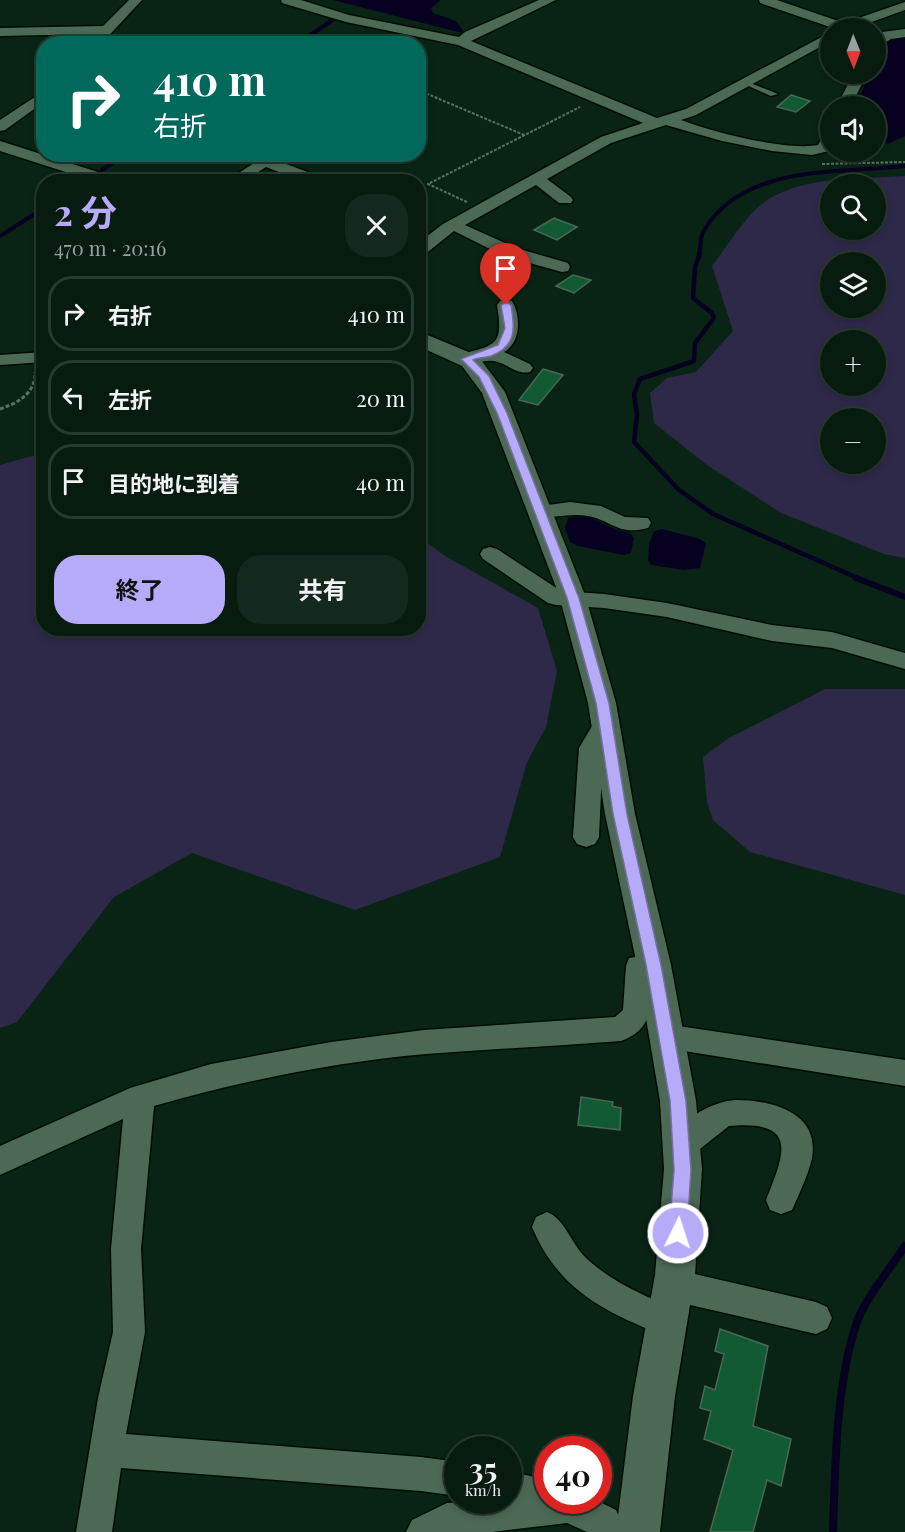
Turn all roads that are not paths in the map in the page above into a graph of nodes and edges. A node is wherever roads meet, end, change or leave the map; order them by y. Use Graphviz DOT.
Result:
graph roads {
  1 [pos="136,0"];
  2 [pos="287,0"];
  3 [pos="550,0"];
  4 [pos="765,0"];
  5 [pos="905,6"];
  6 [pos="872,18"];
  7 [pos="820,19"];
  8 [pos="107,30"];
  9 [pos="0,32"];
  10 [pos="905,33"];
  11 [pos="102,36"];
  12 [pos="886,36"];
  13 [pos="462,42"];
  14 [pos="820,42"];
  15 [pos="746,83"];
  16 [pos="774,94"];
  17 [pos="36,101"];
  18 [pos="662,122"];
  19 [pos="0,127"];
  20 [pos="0,146"];
  21 [pos="820,149"];
  22 [pos="36,157"];
  23 [pos="51,162"];
  24 [pos="263,162"];
  25 [pos="268,162"];
  26 [pos="89,174"];
  27 [pos="245,174"];
  28 [pos="300,174"];
  29 [pos="538,179"];
  30 [pos="565,200"];
  31 [pos="453,225"];
  32 [pos="426,245"];
  33 [pos="562,267"];
  34 [pos="506,305"];
  35 [pos="426,340"];
  36 [pos="476,356"];
  37 [pos="0,360"];
  38 [pos="36,364"];
  39 [pos="524,368"];
  40 [pos="540,512"];
  41 [pos="641,523"];
  42 [pos="490,554"];
  43 [pos="573,598"];
  44 [pos="774,620"];
  45 [pos="905,645"];
  46 [pos="905,661"];
  47 [pos="606,722"];
  48 [pos="586,837"];
  49 [pos="654,965"];
  50 [pos="665,1036"];
  51 [pos="905,1073"];
  52 [pos="140,1097"];
  53 [pos="681,1146"];
  54 [pos="0,1161"];
  55 [pos="781,1200"];
  56 [pos="547,1227"];
  57 [pos="673,1285"];
  58 [pos="816,1318"];
  59 [pos="667,1321"];
  60 [pos="108,1450"];
  61 [pos="444,1477"];
  62 [pos="534,1505"];
  63 [pos="586,1514"];
  64 [pos="94,1532"];
  65 [pos="424,1532"];
  66 [pos="608,1532"];
  67 [pos="638,1532"];
  1 -- 8 [label="street"];
  2 -- 13 [label="street"];
  3 -- 13 [label="street"];
  4 -- 7 [label="street"];
  5 -- 6 [label="street"];
  8 -- 9 [label="street"];
  8 -- 11 [label="street"];
  10 -- 12 [label="street"];
  13 -- 18 [label="street"];
  14 -- 15 [label="street"];
  15 -- 16 [label="lane"];
  15 -- 18 [label="street"];
  17 -- 19 [label="street"];
  18 -- 21 [label="street"];
  18 -- 29 [label="street"];
  20 -- 22 [label="street"];
  23 -- 26 [label="street"];
  24 -- 27 [label="street"];
  25 -- 28 [label="street"];
  29 -- 30 [label="street"];
  29 -- 31 [label="street"];
  31 -- 32 [label="street"];
  31 -- 33 [label="street"];
  34 -- 36 [label="street"];
  35 -- 36 [label="street"];
  36 -- 39 [label="street"];
  36 -- 40 [label="street"];
  37 -- 38 [label="street"];
  40 -- 41 [label="street"];
  40 -- 43 [label="street"];
  42 -- 43 [label="street"];
  43 -- 46 [label="street"];
  43 -- 47 [label="street"];
  44 -- 45 [label="street"];
  47 -- 48 [label="street"];
  47 -- 49 [label="street"];
  49 -- 50 [label="street"];
  49 -- 52 [label="street"];
  50 -- 51 [label="street"];
  50 -- 53 [label="street"];
  52 -- 54 [label="street"];
  52 -- 60 [label="street"];
  53 -- 55 [label="street"];
  53 -- 57 [label="street"];
  56 -- 59 [label="street"];
  57 -- 58 [label="street"];
  57 -- 59 [label="street"];
  59 -- 67 [label="street"];
  60 -- 61 [label="street"];
  60 -- 64 [label="street"];
  62 -- 65 [label="street"];
  63 -- 66 [label="street"];
}
